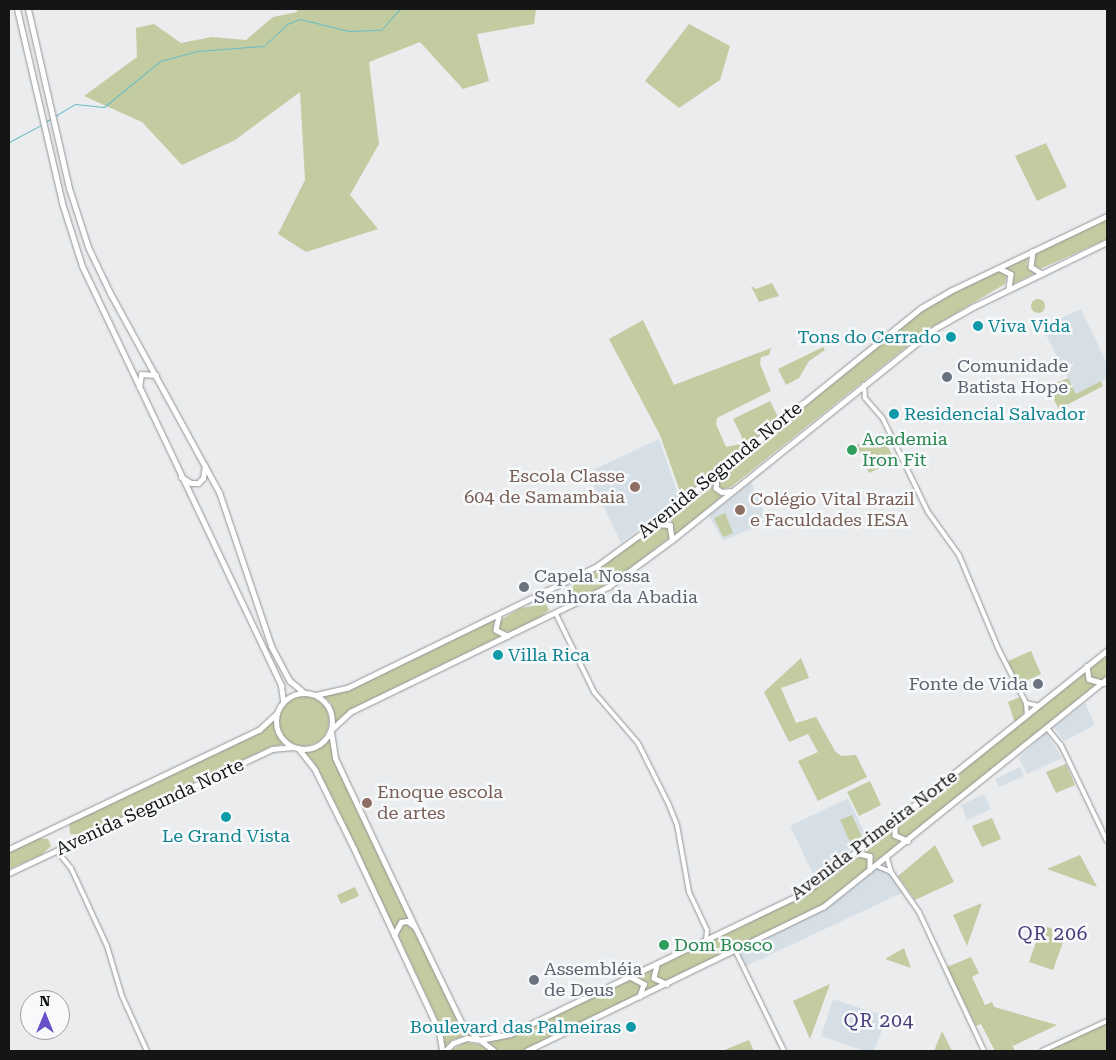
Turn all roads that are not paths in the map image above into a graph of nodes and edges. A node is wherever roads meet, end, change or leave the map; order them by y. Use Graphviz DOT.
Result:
graph roads {
  1 [pos="17,9"];
  2 [pos="28,9"];
  3 [pos="1107,216"];
  4 [pos="1107,242"];
  5 [pos="1033,251"];
  6 [pos="999,268"];
  7 [pos="1042,273"];
  8 [pos="1009,289"];
  9 [pos="156,375"];
  10 [pos="864,385"];
  11 [pos="139,390"];
  12 [pos="853,393"];
  13 [pos="866,398"];
  14 [pos="205,464"];
  15 [pos="717,473"];
  16 [pos="178,475"];
  17 [pos="732,491"];
  18 [pos="654,525"];
  19 [pos="672,540"];
  20 [pos="556,614"];
  21 [pos="498,616"];
  22 [pos="508,636"];
  23 [pos="1107,651"];
  24 [pos="1087,666"];
  25 [pos="1105,681"];
  26 [pos="303,692"];
  27 [pos="316,695"];
  28 [pos="283,701"];
  29 [pos="1026,703"];
  30 [pos="1038,706"];
  31 [pos="276,714"];
  32 [pos="1027,715"];
  33 [pos="1047,728"];
  34 [pos="331,731"];
  35 [pos="295,748"];
  36 [pos="895,822"];
  37 [pos="908,841"];
  38 [pos="1107,842"];
  39 [pos="9,848"];
  40 [pos="63,848"];
  41 [pos="57,851"];
  42 [pos="856,853"];
  43 [pos="63,856"];
  44 [pos="887,858"];
  45 [pos="877,866"];
  46 [pos="870,872"];
  47 [pos="891,872"];
  48 [pos="9,873"];
  49 [pos="415,926"];
  50 [pos="707,930"];
  51 [pos="394,935"];
  52 [pos="716,936"];
  53 [pos="704,942"];
  54 [pos="736,952"];
  55 [pos="657,964"];
  56 [pos="631,976"];
  57 [pos="667,984"];
  58 [pos="640,997"];
  59 [pos="1107,1021"];
  60 [pos="479,1039"];
  61 [pos="147,1051"];
  62 [pos="444,1051"];
  63 [pos="494,1051"];
  64 [pos="526,1051"];
  65 [pos="784,1051"];
  66 [pos="984,1051"];
  67 [pos="1042,1051"];
  1 -- 11 [label="main road"];
  2 -- 9 [label="main road"];
  3 -- 5 [label="main road, Avenida Segunda Norte"];
  4 -- 7 [label="main road, Avenida Segunda Norte"];
  5 -- 6 [label="main road, Avenida Segunda Norte"];
  5 -- 7 [label="main road"];
  6 -- 8 [label="main road"];
  6 -- 15 [label="main road, Avenida Segunda Norte"];
  7 -- 8 [label="main road, Avenida Segunda Norte"];
  8 -- 10 [label="main road, Avenida Segunda Norte"];
  9 -- 11 [label="main road"];
  9 -- 14 [label="main road"];
  10 -- 12 [label="main road, Avenida Segunda Norte"];
  10 -- 13 [label="street"];
  11 -- 16 [label="main road"];
  12 -- 13 [label="street"];
  12 -- 17 [label="main road, Avenida Segunda Norte"];
  13 -- 29 [label="street"];
  14 -- 16 [label="main road"];
  14 -- 26 [label="main road"];
  15 -- 17 [label="main road"];
  15 -- 18 [label="main road, Avenida Segunda Norte"];
  16 -- 28 [label="main road"];
  17 -- 19 [label="main road, Avenida Segunda Norte"];
  18 -- 19 [label="main road"];
  18 -- 21 [label="main road, Avenida Segunda Norte"];
  19 -- 20 [label="main road, Avenida Segunda Norte"];
  20 -- 22 [label="main road, Avenida Segunda Norte"];
  20 -- 50 [label="street"];
  21 -- 22 [label="main road"];
  21 -- 27 [label="main road, Avenida Segunda Norte"];
  22 -- 34 [label="main road, Avenida Segunda Norte"];
  23 -- 24 [label="main road, Avenida Primeira Norte"];
  24 -- 25 [label="main road"];
  24 -- 30 [label="main road, Avenida Primeira Norte"];
  25 -- 33 [label="main road, Avenida Primeira Norte"];
  26 -- 27 [label="main road"];
  26 -- 28 [label="main road"];
  27 -- 34 [label="main road"];
  28 -- 31 [label="main road"];
  29 -- 30 [label="street"];
  29 -- 32 [label="street"];
  30 -- 32 [label="main road, Avenida Primeira Norte"];
  31 -- 35 [label="main road"];
  31 -- 39 [label="main road, Avenida Segunda Norte"];
  32 -- 36 [label="main road, Avenida Primeira Norte"];
  33 -- 37 [label="main road, Avenida Primeira Norte"];
  33 -- 38 [label="street"];
  34 -- 35 [label="main road"];
  34 -- 49 [label="main road"];
  35 -- 40 [label="main road, Avenida Segunda Norte"];
  35 -- 51 [label="main road"];
  36 -- 37 [label="main road"];
  36 -- 42 [label="main road, Avenida Primeira Norte"];
  37 -- 44 [label="main road, Avenida Primeira Norte"];
  40 -- 41 [label="main road, Avenida Segunda Norte"];
  40 -- 43 [label="street"];
  41 -- 43 [label="street"];
  41 -- 48 [label="main road, Avenida Segunda Norte"];
  42 -- 46 [label="main road"];
  42 -- 52 [label="main road, Avenida Primeira Norte"];
  43 -- 61 [label="street"];
  44 -- 45 [label="main road, Avenida Primeira Norte"];
  44 -- 47 [label="street"];
  45 -- 46 [label="main road, Avenida Primeira Norte"];
  45 -- 47 [label="street"];
  46 -- 54 [label="main road, Avenida Primeira Norte"];
  47 -- 66 [label="street"];
  49 -- 51 [label="main road"];
  49 -- 60 [label="main road"];
  50 -- 52 [label="street"];
  50 -- 53 [label="street"];
  51 -- 62 [label="main road"];
  52 -- 53 [label="main road, Avenida Primeira Norte"];
  53 -- 55 [label="main road, Avenida Primeira Norte"];
  54 -- 57 [label="main road, Avenida Primeira Norte"];
  54 -- 65 [label="street"];
  55 -- 56 [label="main road, Avenida Primeira Norte"];
  55 -- 57 [label="main road"];
  56 -- 58 [label="main road"];
  56 -- 60 [label="main road, Avenida Primeira Norte"];
  57 -- 58 [label="main road, Avenida Primeira Norte"];
  58 -- 64 [label="main road, Avenida Primeira Norte"];
  59 -- 67 [label="street"];
  60 -- 62 [label="main road"];
  60 -- 63 [label="main road"];
}
